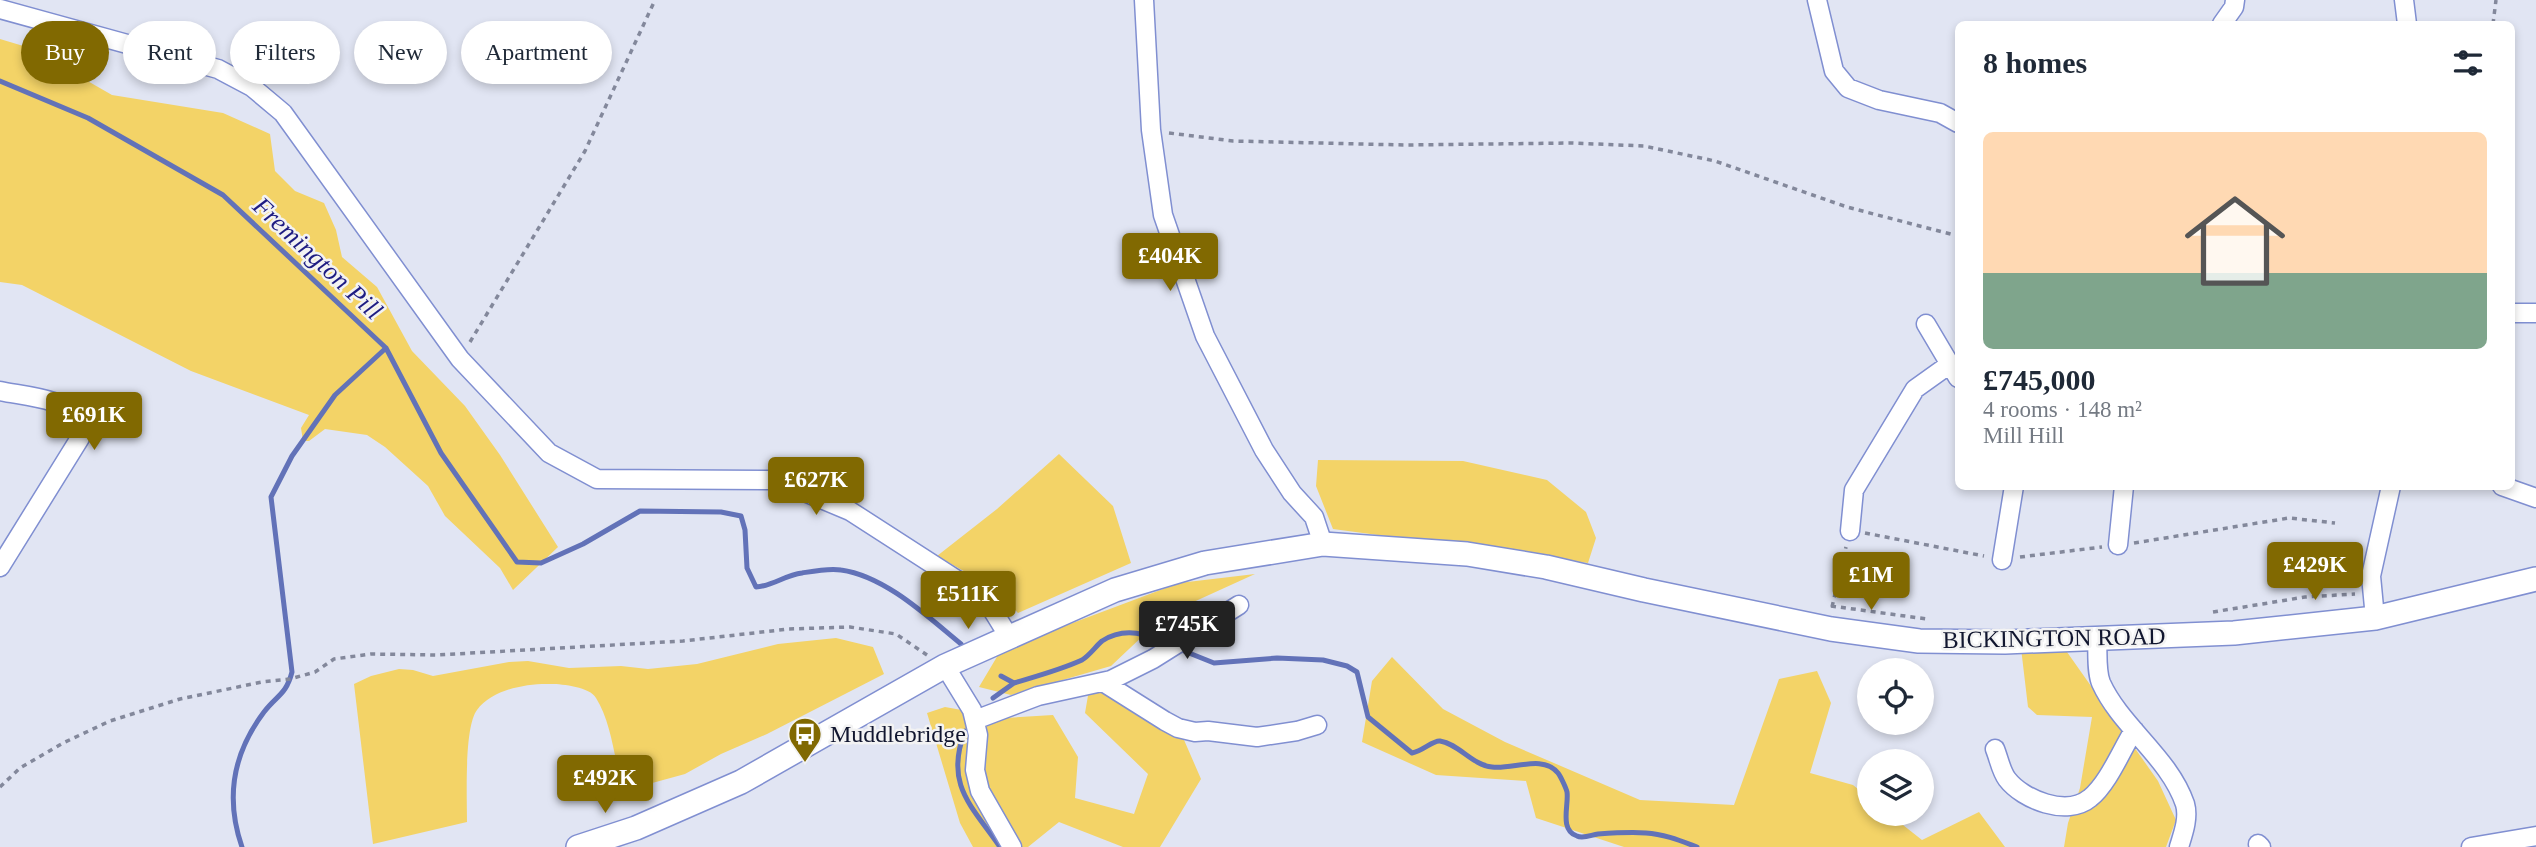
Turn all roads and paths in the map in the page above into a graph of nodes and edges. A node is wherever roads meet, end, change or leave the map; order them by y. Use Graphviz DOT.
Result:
graph roads {
  1 [pos="654,0"];
  2 [pos="1143,0"];
  3 [pos="2235,0"];
  4 [pos="2404,0"];
  5 [pos="2496,0"];
  6 [pos="1820,1"];
  7 [pos="0,9"];
  8 [pos="2224,21"];
  9 [pos="2407,21"];
  10 [pos="2494,21"];
  11 [pos="1955,121"];
  12 [pos="1151,130"];
  13 [pos="1955,235"];
  14 [pos="2515,313"];
  15 [pos="2536,313"];
  16 [pos="1926,324"];
  17 [pos="460,359"];
  18 [pos="1954,371"];
  19 [pos="0,391"];
  20 [pos="2013,490"];
  21 [pos="2124,490"];
  22 [pos="2390,490"];
  23 [pos="2513,490"];
  24 [pos="2536,498"];
  25 [pos="2335,523"];
  26 [pos="1850,531"];
  27 [pos="1324,544"];
  28 [pos="2118,545"];
  29 [pos="2002,559"];
  30 [pos="0,567"];
  31 [pos="2536,579"];
  32 [pos="2372,593"];
  33 [pos="1239,605"];
  34 [pos="1823,605"];
  35 [pos="1832,607"];
  36 [pos="2200,614"];
  37 [pos="2375,618"];
  38 [pos="1937,621"];
  39 [pos="1009,637"];
  40 [pos="2097,639"];
  41 [pos="945,666"];
  42 [pos="1103,682"];
  43 [pos="975,720"];
  44 [pos="1317,725"];
  45 [pos="2134,730"];
  46 [pos="1995,749"];
  47 [pos="0,787"];
  48 [pos="2536,836"];
  49 [pos="578,847"];
  50 [pos="1012,847"];
  51 [pos="2179,847"];
  52 [pos="2471,847"];
  1 -- 17 [label="path"];
  2 -- 12 [label="street"];
  3 -- 8 [label="street"];
  4 -- 9 [label="street"];
  5 -- 10 [label="path"];
  6 -- 11 [label="street"];
  7 -- 17 [label="street"];
  12 -- 13 [label="path"];
  12 -- 27 [label="street"];
  14 -- 15 [label="street"];
  16 -- 18 [label="street"];
  17 -- 39 [label="street"];
  18 -- 26 [label="street"];
  19 -- 30 [label="street"];
  20 -- 29 [label="street"];
  21 -- 28 [label="street"];
  22 -- 32 [label="street"];
  23 -- 24 [label="street"];
  25 -- 28 [label="path"];
  26 -- 29 [label="path"];
  26 -- 35 [label="path"];
  27 -- 39 [label="main road, BICKINGTON ROAD"];
  27 -- 40 [label="main road, BICKINGTON ROAD"];
  28 -- 29 [label="path"];
  31 -- 37 [label="main road, BICKINGTON ROAD"];
  32 -- 36 [label="path"];
  32 -- 37 [label="street"];
  33 -- 42 [label="street"];
  34 -- 35 [label="path"];
  35 -- 38 [label="path"];
  37 -- 40 [label="main road, BICKINGTON ROAD"];
  39 -- 41 [label="main road, BICKINGTON ROAD"];
  40 -- 45 [label="street"];
  41 -- 43 [label="street"];
  41 -- 47 [label="path"];
  41 -- 49 [label="main road, BICKINGTON ROAD"];
  42 -- 43 [label="street"];
  42 -- 44 [label="street"];
  43 -- 50 [label="street"];
  45 -- 46 [label="street"];
  45 -- 51 [label="street"];
  48 -- 52 [label="street"];
}
